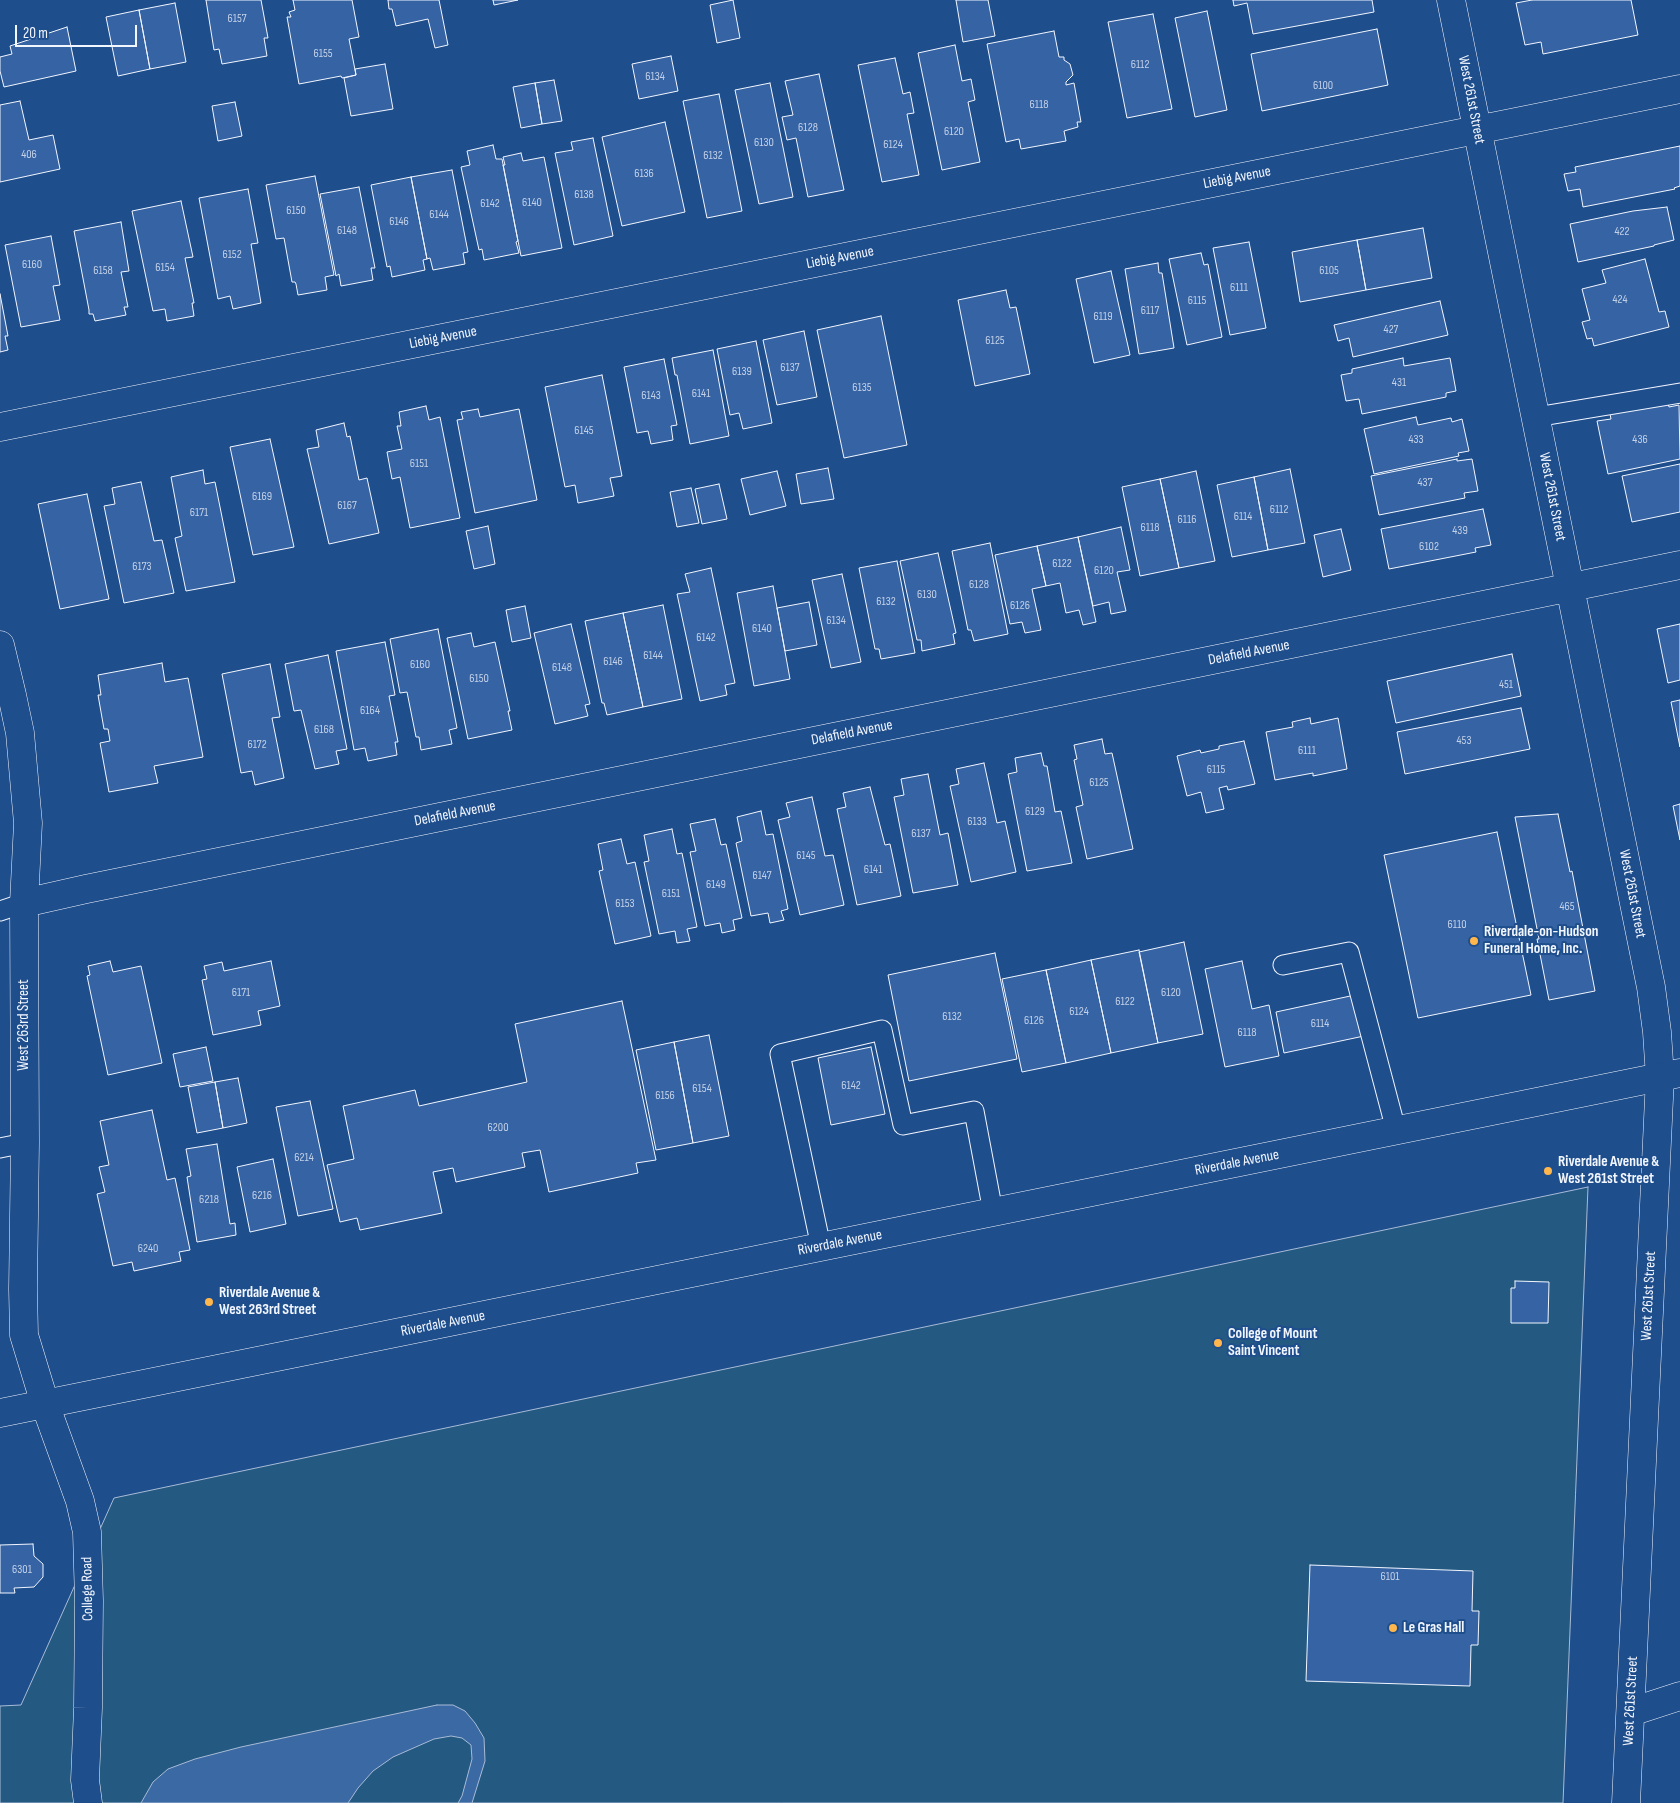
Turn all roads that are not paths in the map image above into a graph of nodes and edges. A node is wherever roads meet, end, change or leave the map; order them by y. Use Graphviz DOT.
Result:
graph roads {
  1 [pos="1451,0"];
  2 [pos="1680,89"];
  3 [pos="1477,130"];
  4 [pos="1680,393"];
  5 [pos="1536,417"];
  6 [pos="0,427"];
  7 [pos="1680,566"];
  8 [pos="1570,588"];
  9 [pos="0,646"];
  10 [pos="6,696"];
  11 [pos="12,907"];
  12 [pos="1283,965"];
  13 [pos="1670,1075"];
  14 [pos="1396,1130"];
  15 [pos="12,1145"];
  16 [pos="993,1212"];
  17 [pos="821,1247"];
  18 [pos="45,1404"];
  19 [pos="0,1413"];
  20 [pos="1680,1696"];
  21 [pos="1631,1712"];
  22 [pos="83,1795"];
  23 [pos="1626,1803"];
  1 -- 3 [label="street, West 261st Street"];
  2 -- 3 [label="street, Liebig Avenue"];
  3 -- 5 [label="street, West 261st Street"];
  3 -- 6 [label="street, Liebig Avenue"];
  4 -- 5 [label="lane"];
  5 -- 8 [label="street, West 261st Street"];
  7 -- 8 [label="street, Delafield Avenue"];
  8 -- 11 [label="street, Delafield Avenue"];
  8 -- 13 [label="street, West 261st Street"];
  9 -- 10 [label="street, West 263rd Street"];
  10 -- 11 [label="street, West 263rd Street"];
  11 -- 15 [label="street, West 263rd Street"];
  12 -- 14 [label="lane"];
  13 -- 14 [label="street, Riverdale Avenue"];
  13 -- 21 [label="street, West 261st Street"];
  14 -- 16 [label="street, Riverdale Avenue"];
  15 -- 18 [label="street, West 263rd Street"];
  16 -- 17 [label="street, Riverdale Avenue"];
  16 -- 17 [label="lane"];
  17 -- 18 [label="street, Riverdale Avenue"];
  18 -- 19 [label="street, Riverdale Avenue"];
  18 -- 22 [label="street, College Road"];
  20 -- 21 [label="street"];
  21 -- 23 [label="street, West 261st Street"];
}
